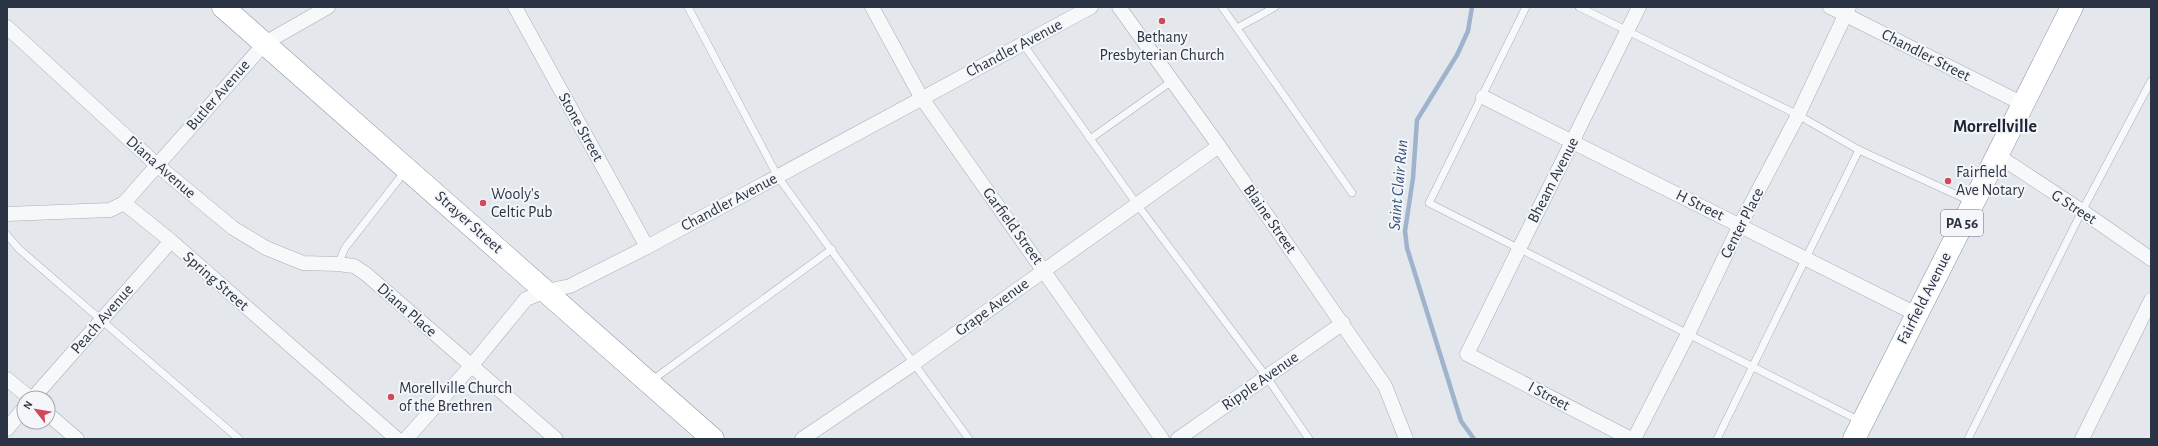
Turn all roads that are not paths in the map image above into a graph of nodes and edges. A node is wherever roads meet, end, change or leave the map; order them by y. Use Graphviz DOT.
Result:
graph roads {
  1 [pos="223,7"];
  2 [pos="328,7"];
  3 [pos="515,7"];
  4 [pos="688,7"];
  5 [pos="872,7"];
  6 [pos="1091,7"];
  7 [pos="1119,7"];
  8 [pos="1222,7"];
  9 [pos="1275,7"];
  10 [pos="1526,7"];
  11 [pos="1579,7"];
  12 [pos="1639,7"];
  13 [pos="1830,7"];
  14 [pos="2072,7"];
  15 [pos="1847,11"];
  16 [pos="7,27"];
  17 [pos="1237,28"];
  18 [pos="1626,32"];
  19 [pos="265,43"];
  20 [pos="1023,44"];
  21 [pos="1172,81"];
  22 [pos="2151,81"];
  23 [pos="921,97"];
  24 [pos="1483,97"];
  25 [pos="2023,104"];
  26 [pos="1798,115"];
  27 [pos="1090,138"];
  28 [pos="1572,141"];
  29 [pos="1220,146"];
  30 [pos="1859,150"];
  31 [pos="1996,155"];
  32 [pos="157,165"];
  33 [pos="408,168"];
  34 [pos="778,177"];
  35 [pos="1352,193"];
  36 [pos="1972,202"];
  37 [pos="124,203"];
  38 [pos="1136,203"];
  39 [pos="2082,210"];
  40 [pos="7,214"];
  41 [pos="1740,225"];
  42 [pos="7,235"];
  43 [pos="171,241"];
  44 [pos="647,247"];
  45 [pos="832,249"];
  46 [pos="1518,249"];
  47 [pos="1805,258"];
  48 [pos="2151,259"];
  49 [pos="338,264"];
  50 [pos="1044,269"];
  51 [pos="546,291"];
  52 [pos="2151,300"];
  53 [pos="1916,314"];
  54 [pos="101,320"];
  55 [pos="1343,323"];
  56 [pos="1688,334"];
  57 [pos="1467,354"];
  58 [pos="912,364"];
  59 [pos="472,365"];
  60 [pos="1751,367"];
  61 [pos="1266,376"];
  62 [pos="7,379"];
  63 [pos="649,382"];
  64 [pos="20,390"];
  65 [pos="40,390"];
  66 [pos="16,417"];
  67 [pos="56,421"];
  68 [pos="7,428"];
  69 [pos="1858,431"];
  70 [pos="77,439"];
  71 [pos="239,439"];
  72 [pos="397,439"];
  73 [pos="406,439"];
  74 [pos="556,439"];
  75 [pos="713,439"];
  76 [pos="802,439"];
  77 [pos="969,439"];
  78 [pos="1162,439"];
  79 [pos="1178,439"];
  80 [pos="1309,439"];
  81 [pos="1406,439"];
  82 [pos="1631,439"];
  83 [pos="1634,439"];
  84 [pos="1717,439"];
  85 [pos="1968,439"];
  86 [pos="2082,439"];
  1 -- 19 [label="highway, Strayer Street"];
  2 -- 19 [label="street, Butler Avenue"];
  3 -- 44 [label="street, Stone Street"];
  4 -- 34 [label="lane"];
  5 -- 23 [label="street, Garfield Street"];
  6 -- 20 [label="street, Chandler Avenue"];
  7 -- 21 [label="street, Blaine Street"];
  8 -- 17 [label="lane"];
  9 -- 17 [label="lane"];
  10 -- 24 [label="lane"];
  11 -- 18 [label="lane"];
  12 -- 18 [label="street, Bheam Avenue"];
  13 -- 15 [label="street, Chandler Street"];
  14 -- 25 [label="highway, Fairfield Avenue / PA 56"];
  15 -- 25 [label="street, Chandler Street"];
  15 -- 26 [label="street, Center Place"];
  16 -- 32 [label="street, Diana Avenue"];
  17 -- 35 [label="lane"];
  18 -- 26 [label="lane"];
  18 -- 28 [label="street, Bheam Avenue"];
  19 -- 32 [label="street, Butler Avenue"];
  19 -- 33 [label="highway, Strayer Street"];
  20 -- 23 [label="street, Chandler Avenue"];
  20 -- 27 [label="lane"];
  21 -- 27 [label="lane"];
  21 -- 29 [label="street, Blaine Street"];
  22 -- 39 [label="lane"];
  23 -- 34 [label="street, Chandler Avenue"];
  23 -- 50 [label="street, Garfield Street"];
  24 -- 28 [label="street, H Street"];
  24 -- 46 [label="lane"];
  25 -- 31 [label="highway, Fairfield Avenue / PA 56"];
  26 -- 30 [label="lane"];
  26 -- 41 [label="street, Center Place"];
  27 -- 38 [label="lane"];
  28 -- 41 [label="street, H Street"];
  28 -- 46 [label="street, Bheam Avenue"];
  29 -- 38 [label="street, Grape Avenue"];
  29 -- 55 [label="street, Blaine Street"];
  30 -- 36 [label="lane"];
  30 -- 47 [label="lane"];
  31 -- 36 [label="highway, Fairfield Avenue / PA 56"];
  31 -- 39 [label="street, G Street"];
  32 -- 37 [label="street, Butler Avenue"];
  32 -- 49 [label="street, Diana Avenue"];
  33 -- 49 [label="lane"];
  33 -- 51 [label="highway, Strayer Street"];
  34 -- 44 [label="street, Chandler Avenue"];
  34 -- 45 [label="lane"];
  36 -- 53 [label="highway, Fairfield Avenue / PA 56"];
  37 -- 40 [label="street"];
  37 -- 43 [label="street, Spring Street"];
  38 -- 50 [label="street, Grape Avenue"];
  38 -- 61 [label="lane"];
  39 -- 48 [label="street, G Street"];
  39 -- 85 [label="lane"];
  41 -- 47 [label="street, H Street"];
  41 -- 56 [label="street, Center Place"];
  42 -- 54 [label="lane"];
  43 -- 54 [label="street, Peach Avenue"];
  43 -- 72 [label="street, Spring Street"];
  44 -- 51 [label="street, Chandler Avenue"];
  45 -- 58 [label="lane"];
  45 -- 63 [label="lane"];
  46 -- 56 [label="lane"];
  46 -- 57 [label="street, Bheam Avenue"];
  47 -- 53 [label="street, H Street"];
  47 -- 60 [label="lane"];
  49 -- 59 [label="street, Diana Place"];
  50 -- 58 [label="street, Grape Avenue"];
  50 -- 78 [label="street, Garfield Street"];
  51 -- 59 [label="street, Chandler Avenue"];
  51 -- 63 [label="highway, Strayer Street"];
  52 -- 86 [label="street"];
  53 -- 69 [label="highway, Fairfield Avenue / PA 56"];
  54 -- 65 [label="street, Peach Avenue"];
  54 -- 71 [label="lane"];
  55 -- 61 [label="street, Ripple Avenue"];
  55 -- 81 [label="street, Blaine Street"];
  56 -- 60 [label="lane"];
  56 -- 83 [label="street, Center Place"];
  57 -- 82 [label="street, I Street"];
  58 -- 76 [label="street, Grape Avenue"];
  58 -- 77 [label="lane"];
  59 -- 73 [label="street, Chandler Avenue"];
  59 -- 74 [label="street"];
  60 -- 69 [label="lane"];
  60 -- 84 [label="lane"];
  61 -- 79 [label="street, Ripple Avenue"];
  61 -- 80 [label="lane"];
  62 -- 64 [label="street"];
  63 -- 75 [label="highway, Strayer Street"];
  66 -- 68 [label="street"];
  67 -- 70 [label="street"];
}
